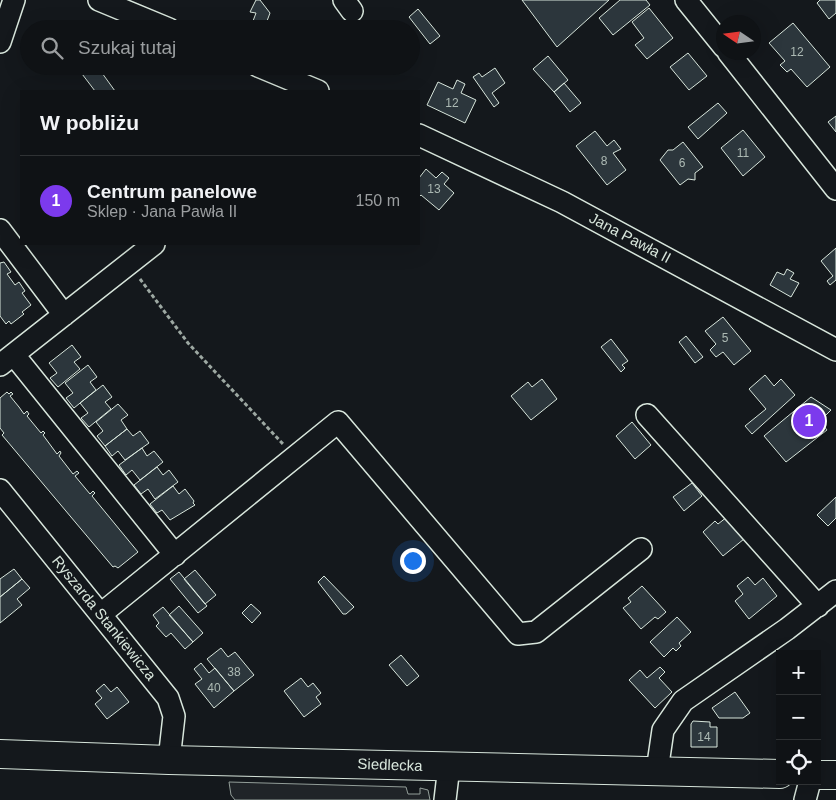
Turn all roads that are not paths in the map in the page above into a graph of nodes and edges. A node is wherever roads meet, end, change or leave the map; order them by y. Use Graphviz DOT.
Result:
graph roads {
  1 [pos="14,0"];
  2 [pos="99,0"];
  3 [pos="686,0"];
  4 [pos="147,20"];
  5 [pos="716,37"];
  6 [pos="0,42"];
  7 [pos="734,60"];
  8 [pos="280,75"];
  9 [pos="316,90"];
  10 [pos="420,135"];
  11 [pos="836,189"];
  12 [pos="0,230"];
  13 [pos="153,245"];
  14 [pos="64,315"];
  15 [pos="836,350"];
  16 [pos="7,360"];
  17 [pos="647,415"];
  18 [pos="0,490"];
  19 [pos="640,549"];
  20 [pos="175,555"];
  21 [pos="836,591"];
  22 [pos="818,606"];
  23 [pos="101,614"];
  24 [pos="0,754"];
  25 [pos="169,760"];
  26 [pos="449,766"];
  27 [pos="657,771"];
  28 [pos="776,774"];
  29 [pos="821,774"];
  30 [pos="836,775"];
  31 [pos="810,785"];
  32 [pos="812,785"];
  33 [pos="445,800"];
  34 [pos="805,800"];
  35 [pos="816,800"];
  1 -- 6 [label="street"];
  2 -- 4 [label="street"];
  3 -- 5 [label="street"];
  7 -- 11 [label="street"];
  8 -- 9 [label="street"];
  10 -- 15 [label="street, Jana Pawła II"];
  12 -- 14 [label="street"];
  13 -- 14 [label="street"];
  14 -- 16 [label="street"];
  16 -- 20 [label="street"];
  17 -- 22 [label="street"];
  18 -- 23 [label="street, Ryszarda Stankiewicza"];
  19 -- 20 [label="street"];
  20 -- 23 [label="street"];
  21 -- 22 [label="street"];
  22 -- 27 [label="street"];
  23 -- 25 [label="street, Ryszarda Stankiewicza"];
  24 -- 25 [label="main road, Siedlecka"];
  25 -- 26 [label="main road, Siedlecka"];
  26 -- 27 [label="main road, Siedlecka"];
  26 -- 33 [label="street"];
  27 -- 28 [label="main road, Siedlecka"];
  29 -- 30 [label="main road"];
  31 -- 34 [label="street"];
  32 -- 35 [label="street"];
}
